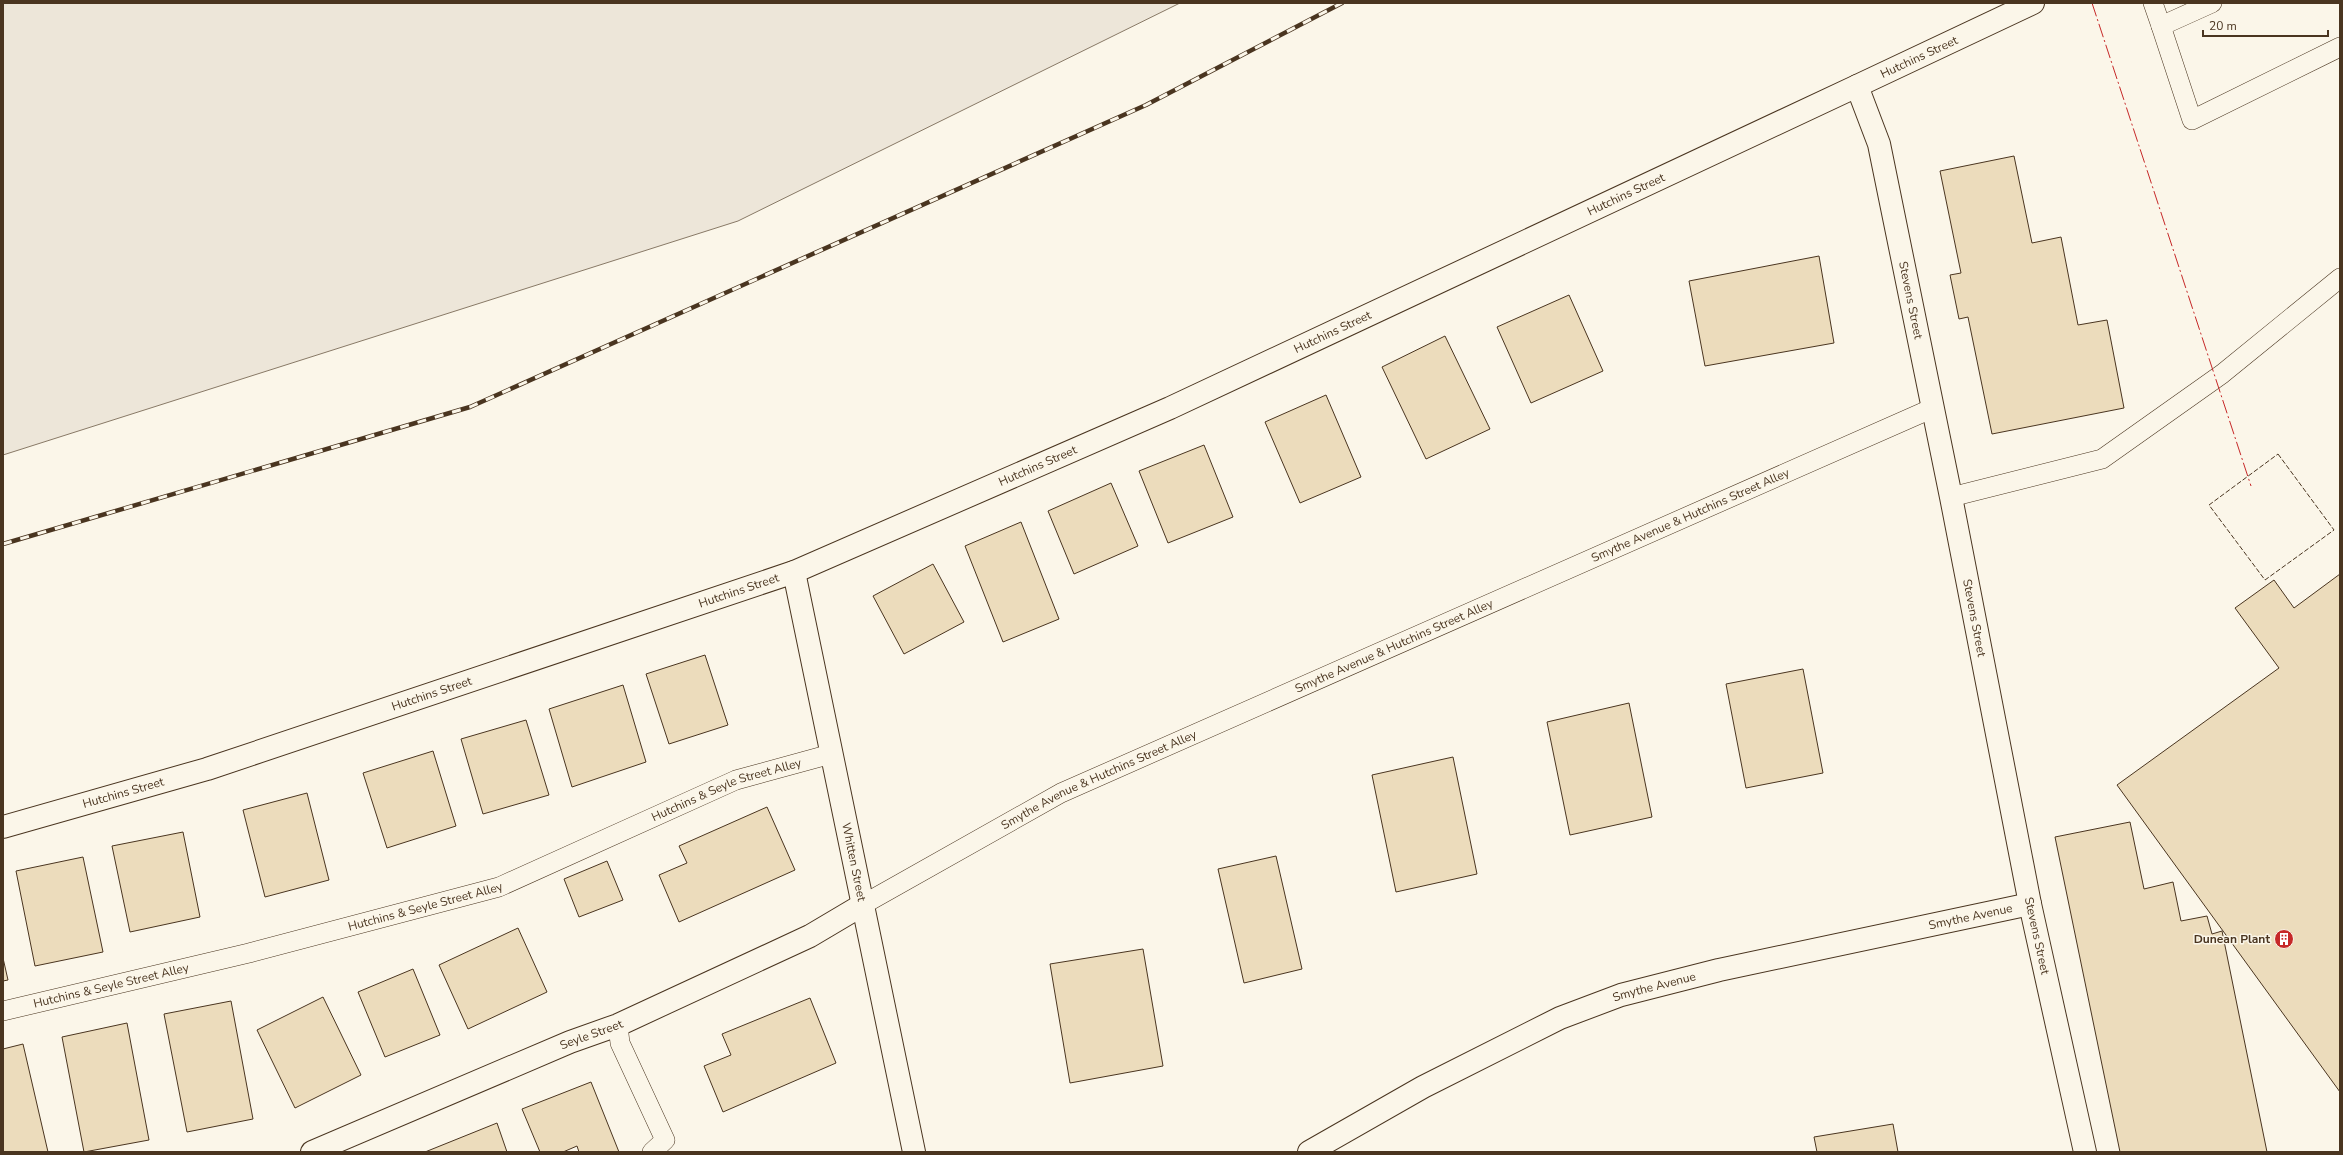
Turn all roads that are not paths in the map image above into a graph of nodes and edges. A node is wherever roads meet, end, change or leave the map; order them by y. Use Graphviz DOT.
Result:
graph roads {
  1 [pos="2033,3"];
  2 [pos="2153,3"];
  3 [pos="2212,3"];
  4 [pos="2160,26"];
  5 [pos="2340,47"];
  6 [pos="1857,86"];
  7 [pos="2340,278"];
  8 [pos="1933,408"];
  9 [pos="1951,497"];
  10 [pos="794,572"];
  11 [pos="831,754"];
  12 [pos="3,827"];
  13 [pos="864,904"];
  14 [pos="2030,904"];
  15 [pos="3,1011"];
  16 [pos="618,1025"];
  17 [pos="312,1152"];
  18 [pos="652,1152"];
  19 [pos="914,1152"];
  20 [pos="1309,1152"];
  21 [pos="2085,1152"];
  1 -- 6 [label="street, Hutchins Street"];
  2 -- 4 [label="lane"];
  3 -- 4 [label="lane"];
  4 -- 5 [label="lane"];
  6 -- 8 [label="street, Stevens Street"];
  6 -- 10 [label="street, Hutchins Street"];
  7 -- 9 [label="lane"];
  8 -- 9 [label="street, Stevens Street"];
  8 -- 13 [label="lane, Smythe Avenue & Hutchins Street Alley"];
  9 -- 14 [label="street, Stevens Street"];
  10 -- 11 [label="street, Whitten Street"];
  10 -- 12 [label="street, Hutchins Street"];
  11 -- 13 [label="street, Whitten Street"];
  11 -- 15 [label="lane, Hutchins & Seyle Street Alley"];
  13 -- 16 [label="street, Seyle Street"];
  13 -- 19 [label="street, Whitten Street"];
  14 -- 20 [label="street, Smythe Avenue"];
  14 -- 21 [label="street, Stevens Street"];
  16 -- 17 [label="street, Seyle Street"];
  16 -- 18 [label="lane"];
}
